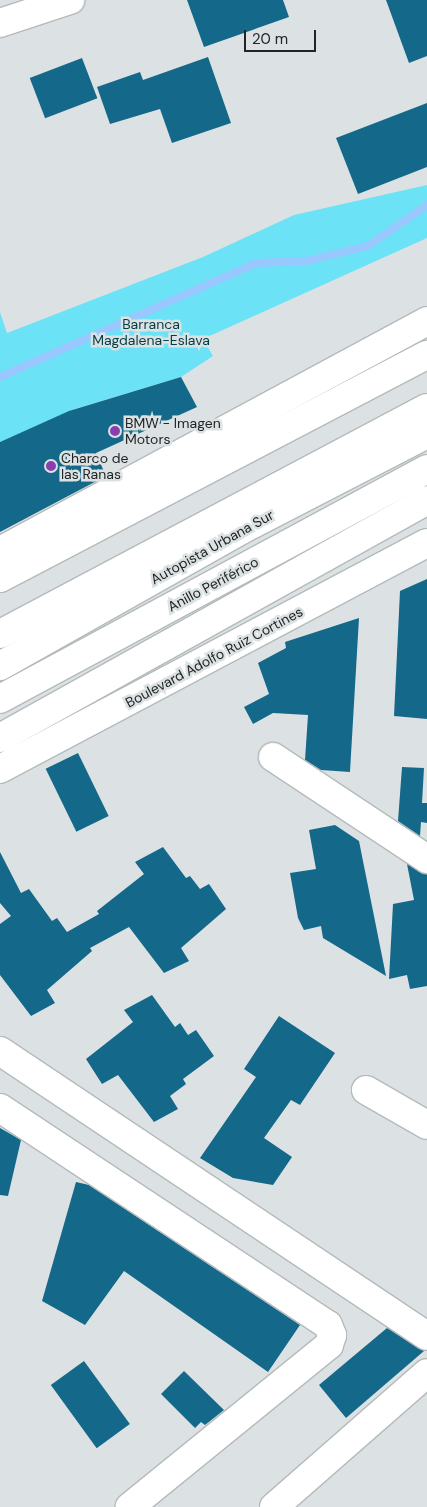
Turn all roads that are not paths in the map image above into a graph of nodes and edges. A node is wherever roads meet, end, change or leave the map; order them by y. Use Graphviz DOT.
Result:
graph roads {
  1 [pos="70,0"];
  2 [pos="0,22"];
  3 [pos="427,321"];
  4 [pos="427,355"];
  5 [pos="427,390"];
  6 [pos="427,408"];
  7 [pos="427,434"];
  8 [pos="427,469"];
  9 [pos="427,500"];
  10 [pos="427,543"];
  11 [pos="0,551"];
  12 [pos="0,578"];
  13 [pos="0,614"];
  14 [pos="0,634"];
  15 [pos="0,666"];
  16 [pos="0,699"];
  17 [pos="0,738"];
  18 [pos="273,757"];
  19 [pos="0,769"];
  20 [pos="427,859"];
  21 [pos="0,1051"];
  22 [pos="366,1090"];
  23 [pos="0,1108"];
  24 [pos="427,1125"];
  25 [pos="427,1336"];
  26 [pos="427,1373"];
  27 [pos="290,1502"];
  28 [pos="130,1507"];
  1 -- 2 [label="main road"];
  3 -- 11 [label="main road"];
  4 -- 12 [label="main road"];
  5 -- 13 [label="main road"];
  6 -- 14 [label="main road, Autopista Urbana Sur"];
  7 -- 15 [label="main road, Autopista Urbana Sur"];
  8 -- 16 [label="main road, Anillo Periférico"];
  9 -- 17 [label="main road"];
  10 -- 19 [label="main road, Boulevard Adolfo Ruiz Cortines"];
  18 -- 20 [label="main road"];
  21 -- 25 [label="main road"];
  22 -- 24 [label="main road"];
  23 -- 28 [label="main road"];
  26 -- 27 [label="main road"];
}
